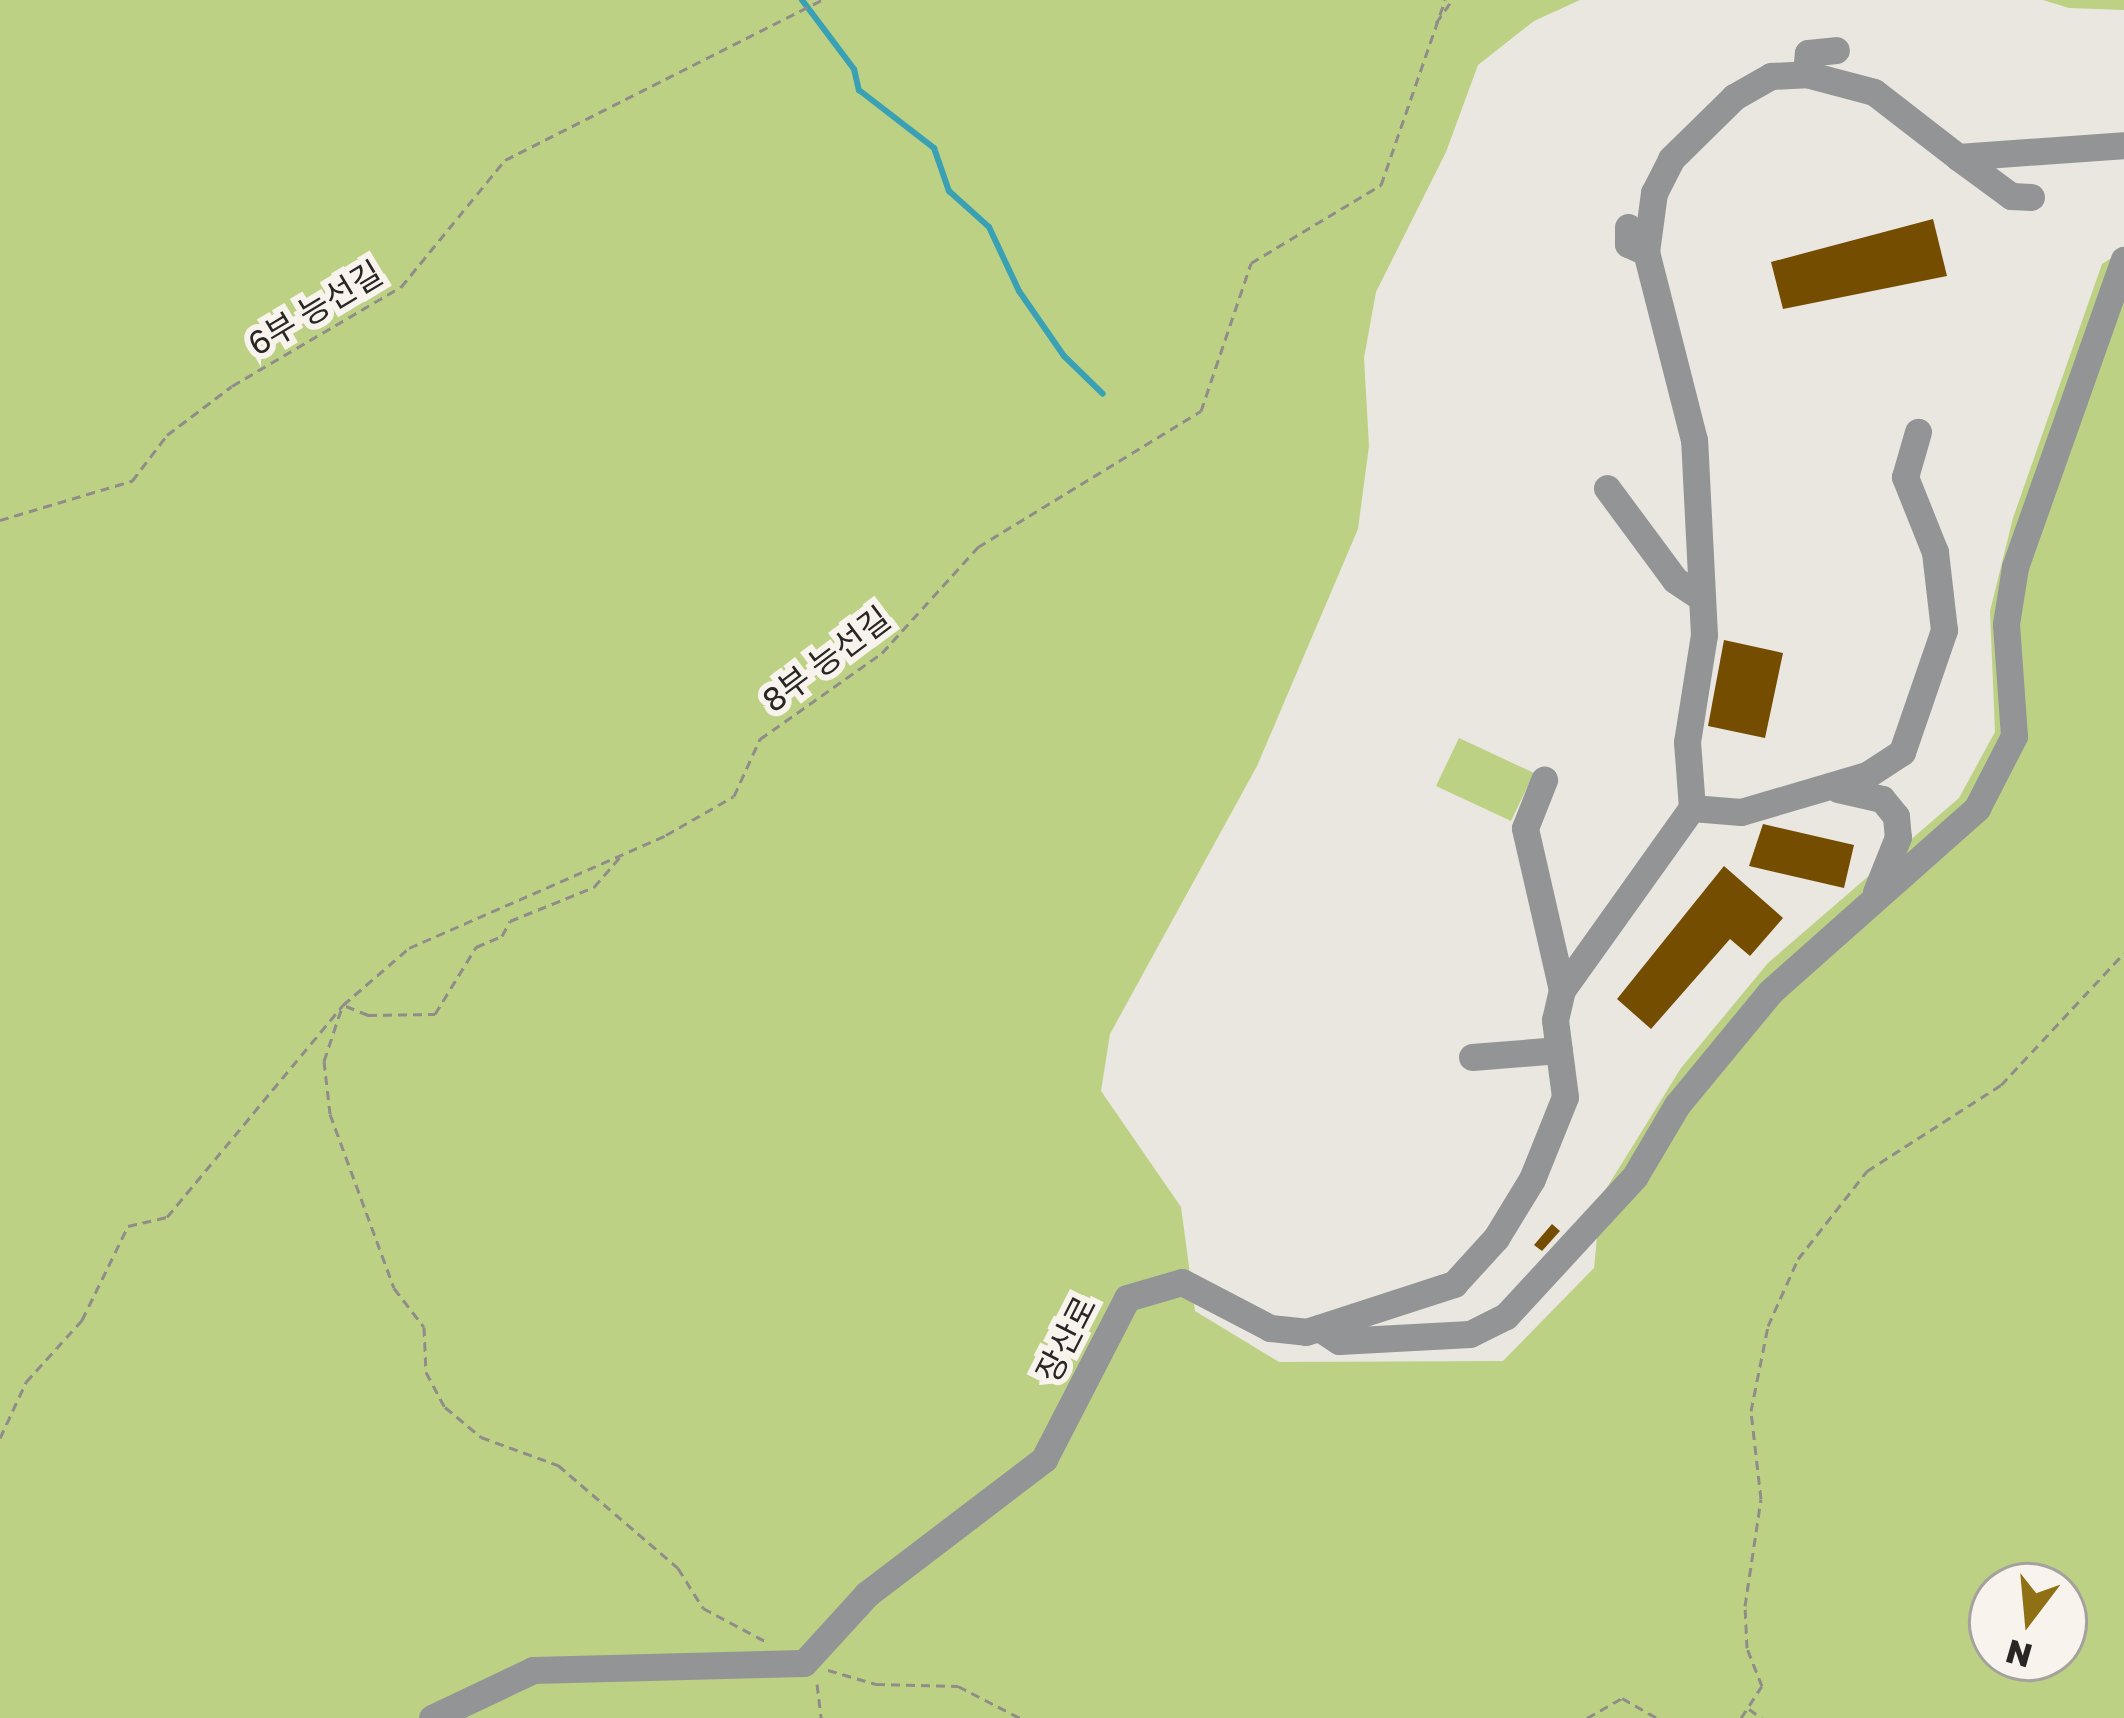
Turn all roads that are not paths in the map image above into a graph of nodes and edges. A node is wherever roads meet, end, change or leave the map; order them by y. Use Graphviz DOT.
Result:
graph roads {
  1 [pos="1836,50"];
  2 [pos="1805,74"];
  3 [pos="2124,145"];
  4 [pos="1958,157"];
  5 [pos="2031,197"];
  6 [pos="1628,227"];
  7 [pos="1646,251"];
  8 [pos="2124,260"];
  9 [pos="1918,432"];
  10 [pos="1607,488"];
  11 [pos="1702,598"];
  12 [pos="1544,780"];
  13 [pos="1825,788"];
  14 [pos="1692,808"];
  15 [pos="1872,901"];
  16 [pos="1562,990"];
  17 [pos="1559,1050"];
  18 [pos="1472,1057"];
  19 [pos="1319,1328"];
  20 [pos="432,1718"];
  1 -- 2 [label="lane"];
  2 -- 4 [label="lane"];
  2 -- 7 [label="lane"];
  3 -- 4 [label="lane"];
  4 -- 5 [label="lane"];
  6 -- 7 [label="lane"];
  7 -- 11 [label="lane"];
  8 -- 15 [label="lane"];
  9 -- 13 [label="lane"];
  10 -- 11 [label="lane"];
  11 -- 14 [label="lane"];
  12 -- 16 [label="lane, 장산로"];
  13 -- 14 [label="lane"];
  13 -- 15 [label="lane"];
  14 -- 16 [label="lane"];
  15 -- 19 [label="lane"];
  16 -- 17 [label="lane, 장산로"];
  17 -- 18 [label="lane"];
  17 -- 19 [label="lane, 장산로"];
  19 -- 20 [label="lane, 장산로"];
}
